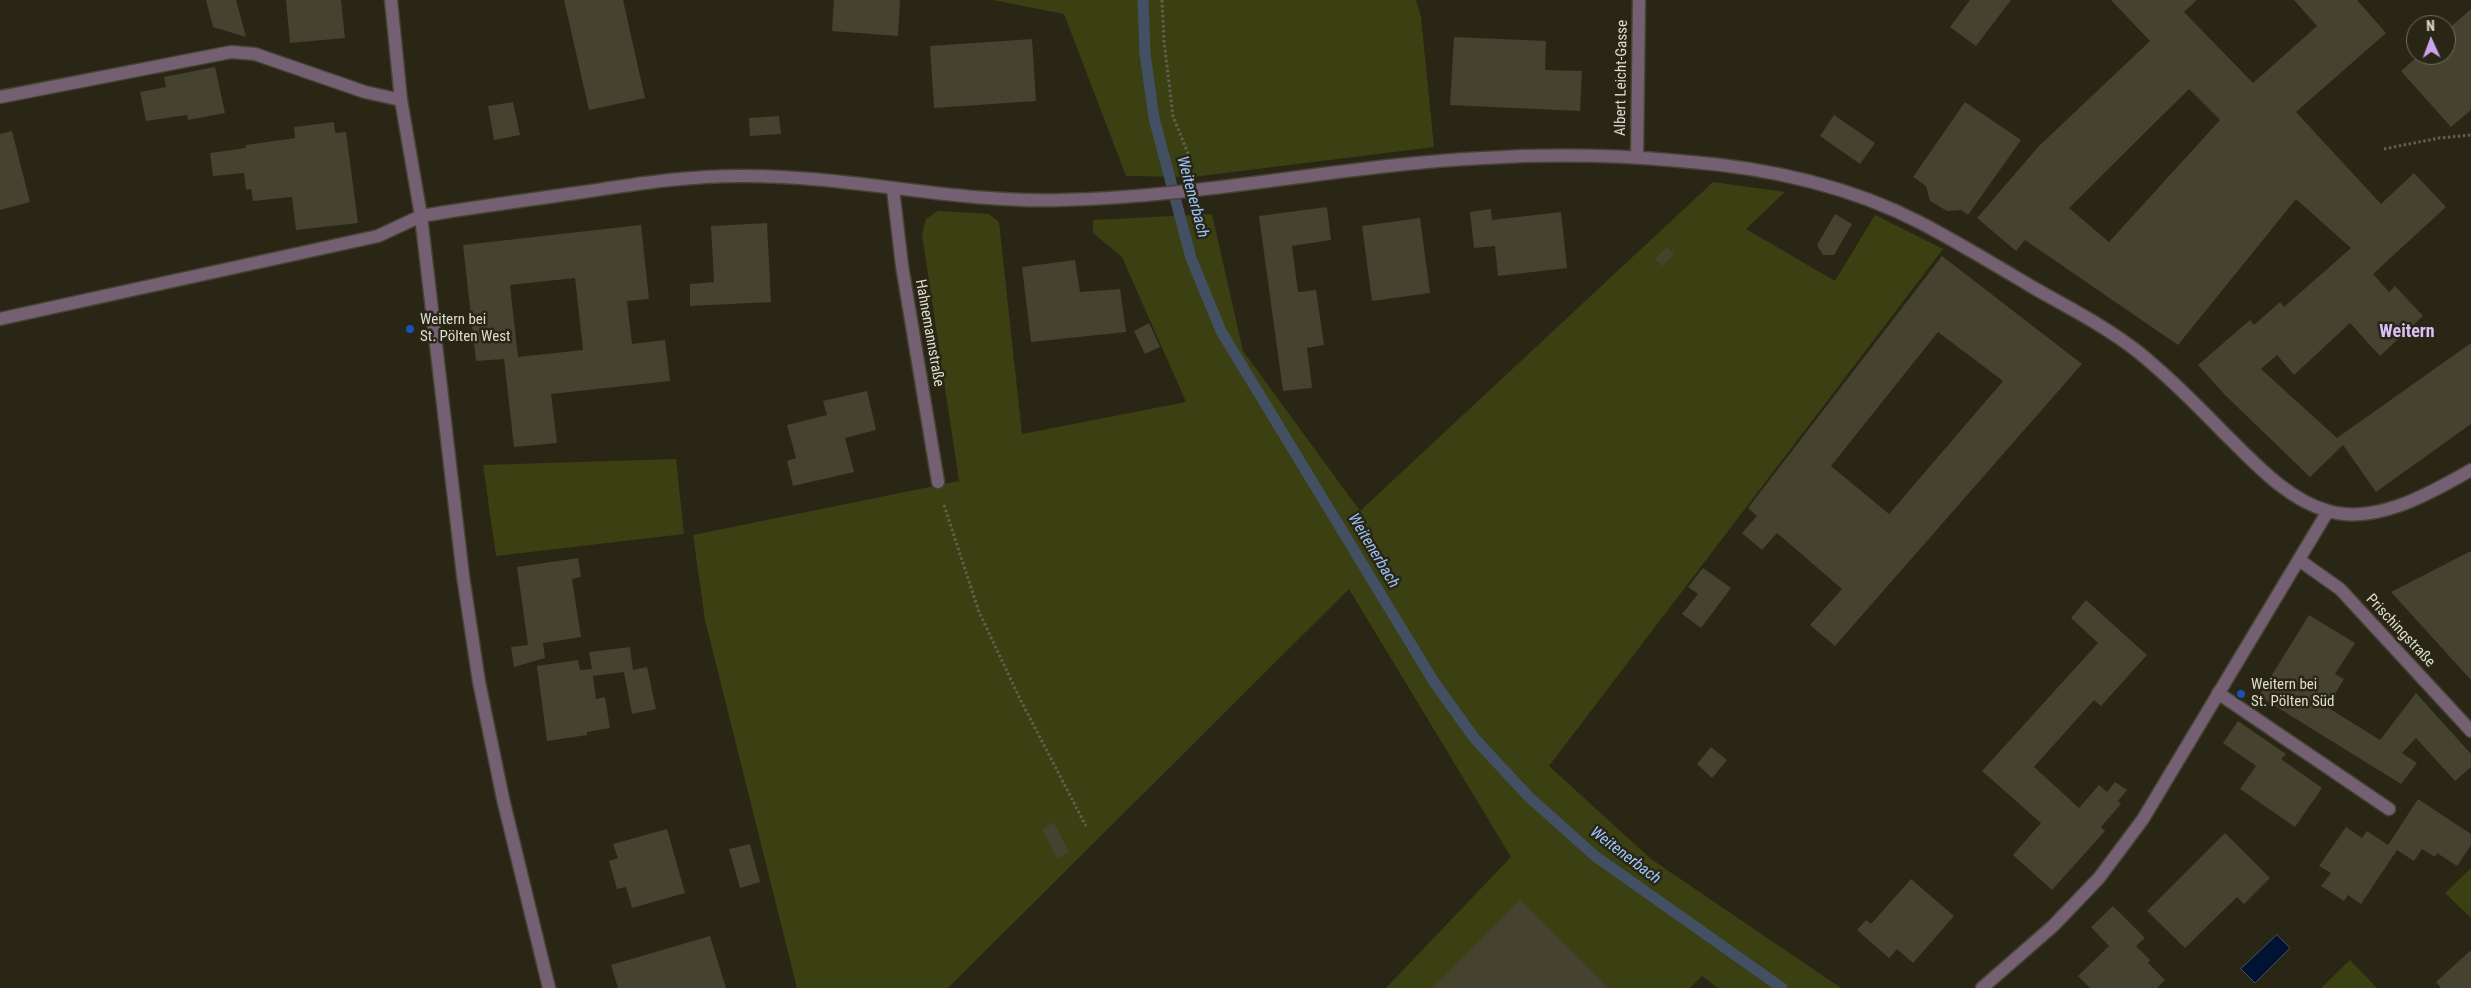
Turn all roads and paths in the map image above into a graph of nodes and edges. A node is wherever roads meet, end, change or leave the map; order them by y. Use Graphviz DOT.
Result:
graph roads {
  1 [pos="391,0"];
  2 [pos="1162,0"];
  3 [pos="1639,0"];
  4 [pos="0,97"];
  5 [pos="401,100"];
  6 [pos="2471,135"];
  7 [pos="2384,149"];
  8 [pos="1637,157"];
  9 [pos="893,189"];
  10 [pos="1203,190"];
  11 [pos="421,216"];
  12 [pos="0,319"];
  13 [pos="2471,470"];
  14 [pos="938,482"];
  15 [pos="2328,511"];
  16 [pos="2300,560"];
  17 [pos="2218,693"];
  18 [pos="2471,731"];
  19 [pos="2389,810"];
  20 [pos="1086,826"];
  21 [pos="1989,986"];
  22 [pos="549,988"];
  1 -- 5 [label="street"];
  2 -- 10 [label="path"];
  3 -- 8 [label="street, Albert Leicht-Gasse"];
  4 -- 5 [label="street"];
  5 -- 11 [label="street"];
  6 -- 7 [label="path"];
  8 -- 10 [label="street"];
  8 -- 15 [label="street"];
  9 -- 10 [label="street"];
  9 -- 11 [label="street"];
  9 -- 14 [label="street, Hahnemannstraße"];
  11 -- 12 [label="street"];
  11 -- 22 [label="street"];
  13 -- 15 [label="street"];
  14 -- 20 [label="path"];
  15 -- 16 [label="street"];
  16 -- 17 [label="street"];
  16 -- 18 [label="street, Prischingstraße"];
  17 -- 19 [label="street"];
  17 -- 21 [label="street"];
}
